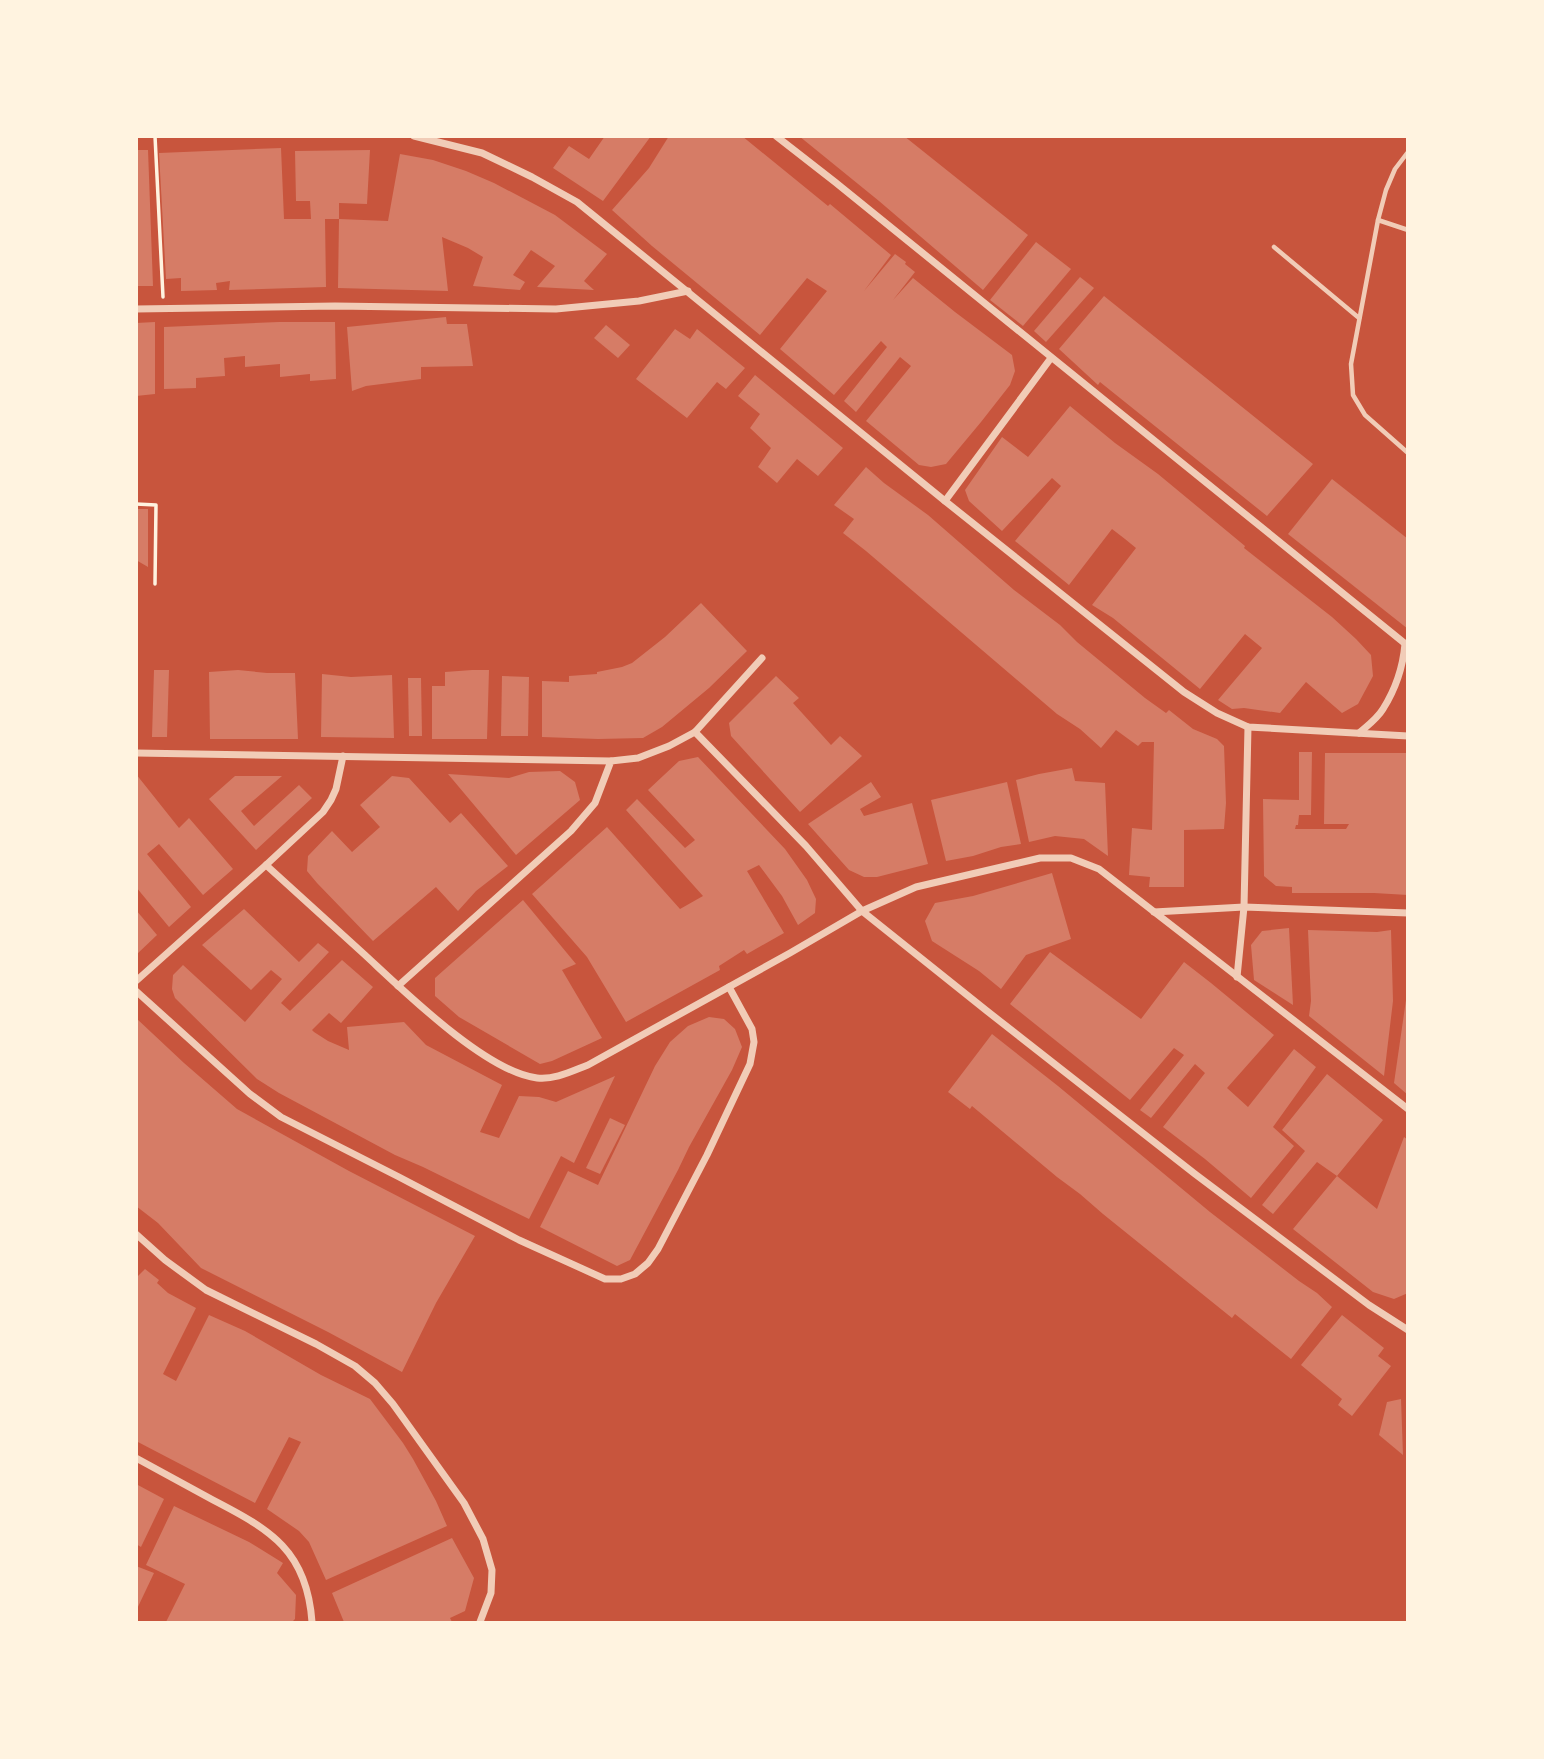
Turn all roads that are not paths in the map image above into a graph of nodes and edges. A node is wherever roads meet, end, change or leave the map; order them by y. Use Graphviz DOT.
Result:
graph roads {
  1 [pos="414,136"];
  2 [pos="776,136"];
  3 [pos="1408,152"];
  4 [pos="1378,220"];
  5 [pos="1408,230"];
  6 [pos="1274,247"];
  7 [pos="688,291"];
  8 [pos="136,309"];
  9 [pos="1360,319"];
  10 [pos="1051,358"];
  11 [pos="1408,453"];
  12 [pos="945,501"];
  13 [pos="1406,645"];
  14 [pos="762,658"];
  15 [pos="1248,727"];
  16 [pos="695,732"];
  17 [pos="1359,733"];
  18 [pos="1408,736"];
  19 [pos="136,753"];
  20 [pos="343,755"];
  21 [pos="611,761"];
  22 [pos="266,866"];
  23 [pos="1244,908"];
  24 [pos="862,911"];
  25 [pos="1154,912"];
  26 [pos="1408,913"];
  27 [pos="1237,977"];
  28 [pos="136,981"];
  29 [pos="398,986"];
  30 [pos="729,987"];
  31 [pos="136,991"];
  32 [pos="1408,1109"];
  33 [pos="136,1234"];
  34 [pos="1408,1331"];
  35 [pos="136,1458"];
  36 [pos="312,1622"];
  37 [pos="480,1622"];
  1 -- 7 [label="street"];
  2 -- 10 [label="street"];
  3 -- 4 [label="lane"];
  4 -- 5 [label="lane"];
  4 -- 9 [label="lane"];
  6 -- 9 [label="lane"];
  7 -- 8 [label="street"];
  7 -- 12 [label="street"];
  9 -- 11 [label="lane"];
  10 -- 12 [label="street"];
  10 -- 13 [label="street"];
  12 -- 15 [label="street"];
  13 -- 17 [label="street"];
  14 -- 16 [label="street"];
  15 -- 17 [label="street"];
  15 -- 23 [label="street"];
  16 -- 21 [label="street"];
  16 -- 24 [label="street"];
  17 -- 18 [label="street"];
  19 -- 20 [label="street"];
  20 -- 21 [label="street"];
  20 -- 22 [label="street"];
  21 -- 29 [label="street"];
  22 -- 28 [label="street"];
  22 -- 29 [label="street"];
  23 -- 25 [label="street"];
  23 -- 26 [label="street"];
  23 -- 27 [label="street"];
  24 -- 25 [label="street"];
  24 -- 30 [label="street"];
  24 -- 34 [label="street"];
  25 -- 27 [label="street"];
  27 -- 32 [label="street"];
  29 -- 30 [label="street"];
  30 -- 31 [label="street"];
  33 -- 37 [label="street"];
  35 -- 36 [label="street"];
}
